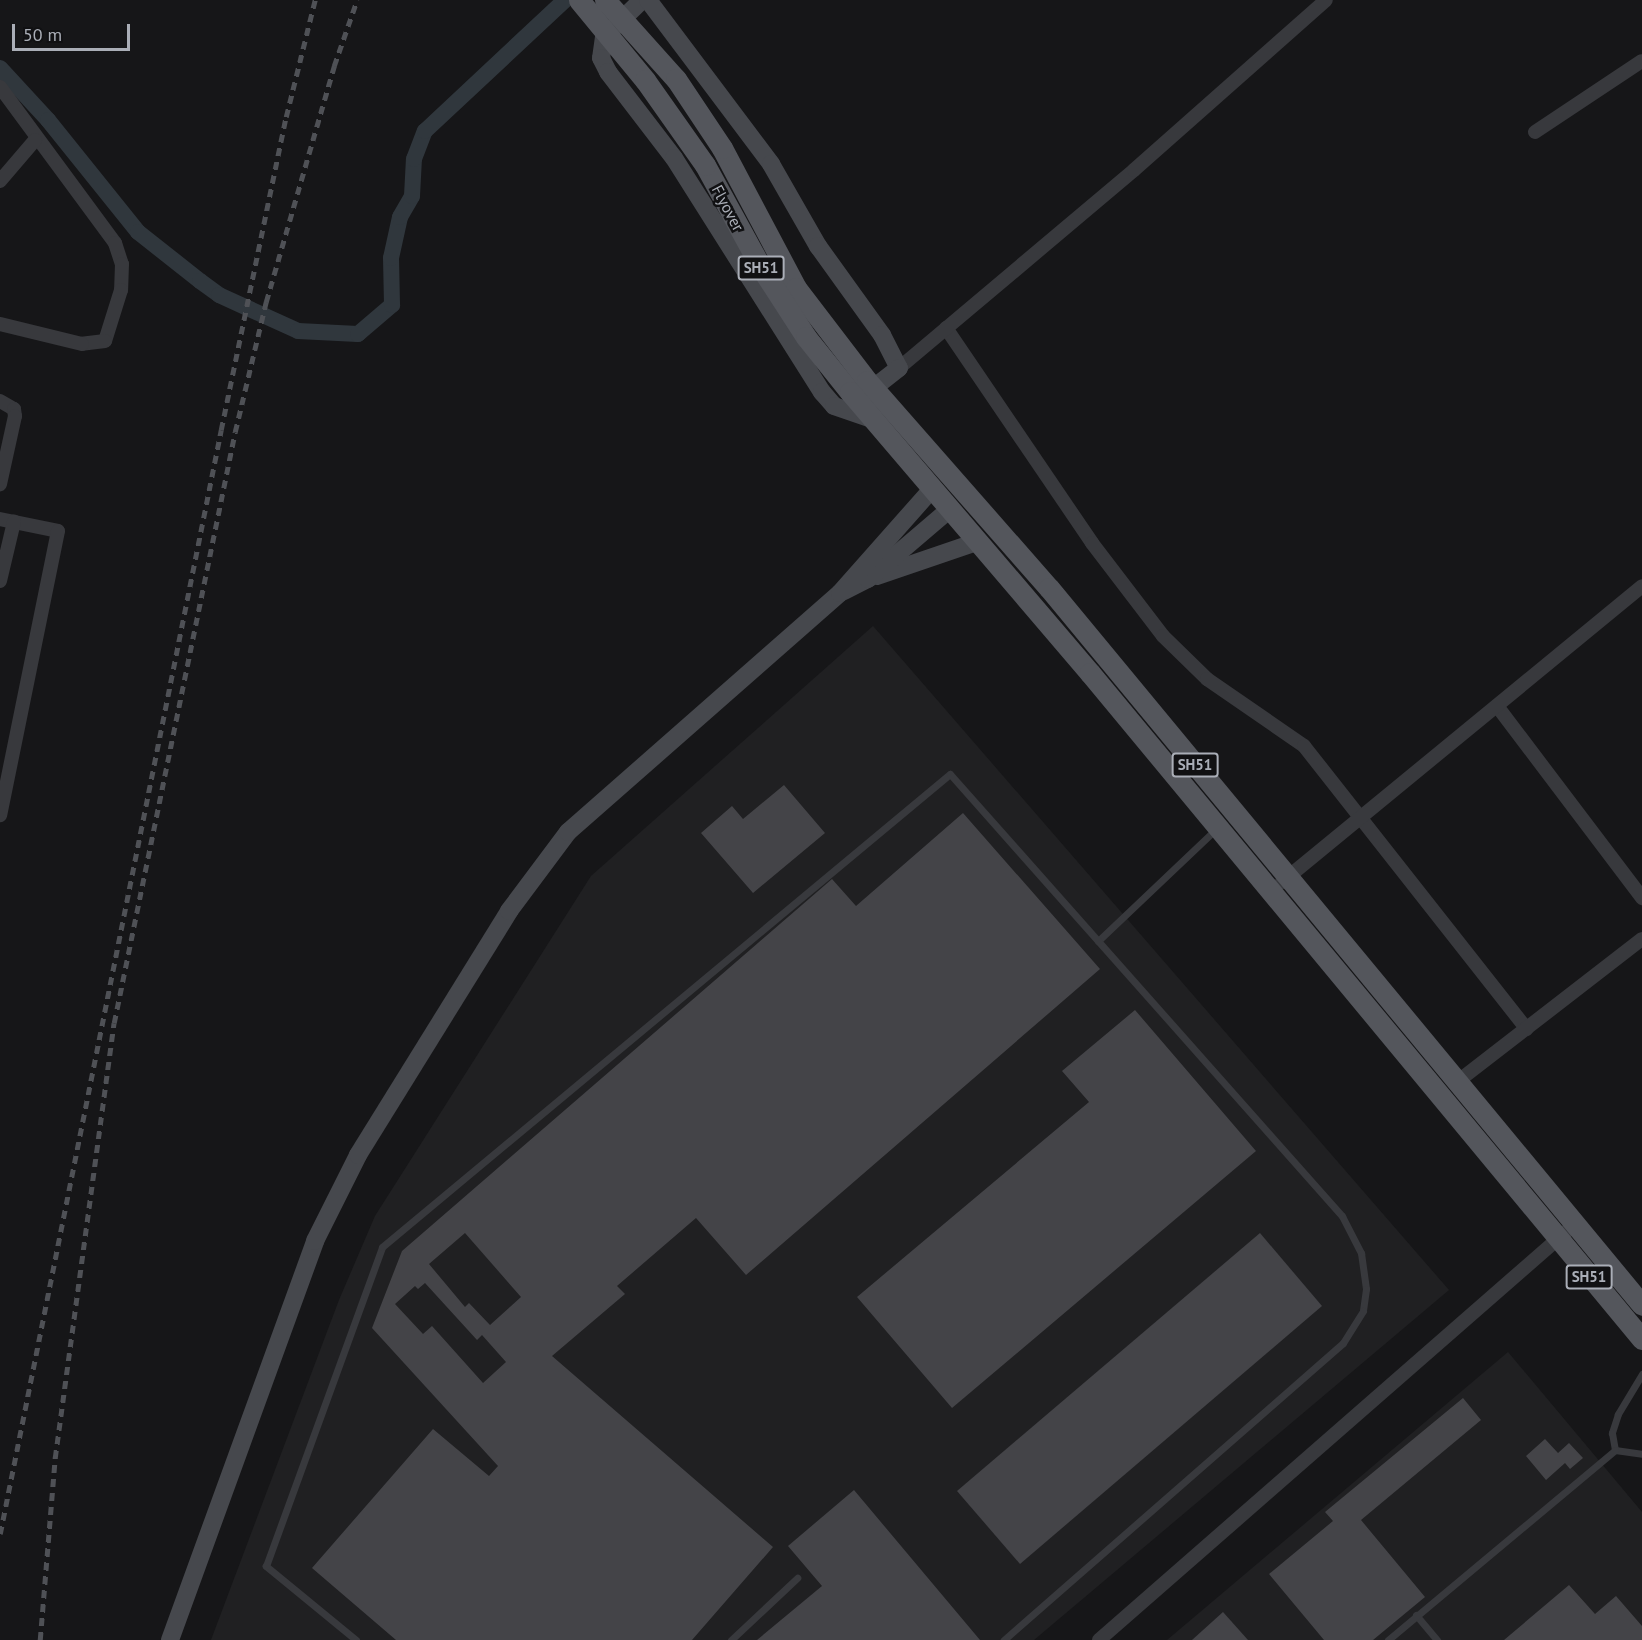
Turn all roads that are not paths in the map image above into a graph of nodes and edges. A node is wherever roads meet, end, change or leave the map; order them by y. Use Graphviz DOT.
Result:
graph roads {
  1 [pos="579,0"];
  2 [pos="605,0"];
  3 [pos="642,0"];
  4 [pos="648,0"];
  5 [pos="1326,0"];
  6 [pos="1642,61"];
  7 [pos="0,87"];
  8 [pos="1535,132"];
  9 [pos="35,140"];
  10 [pos="0,181"];
  11 [pos="0,324"];
  12 [pos="946,328"];
  13 [pos="899,368"];
  14 [pos="873,388"];
  15 [pos="0,401"];
  16 [pos="872,419"];
  17 [pos="7,436"];
  18 [pos="0,484"];
  19 [pos="933,488"];
  20 [pos="951,508"];
  21 [pos="7,520"];
  22 [pos="977,542"];
  23 [pos="868,579"];
  24 [pos="0,581"];
  25 [pos="1642,586"];
  26 [pos="840,593"];
  27 [pos="1497,706"];
  28 [pos="0,815"];
  29 [pos="1362,816"];
  30 [pos="1217,828"];
  31 [pos="1288,878"];
  32 [pos="1271,891"];
  33 [pos="1642,897"];
  34 [pos="1642,939"];
  35 [pos="1098,940"];
  36 [pos="1527,1029"];
  37 [pos="1457,1082"];
  38 [pos="1576,1223"];
  39 [pos="1557,1239"];
  40 [pos="1642,1305"];
  41 [pos="1642,1339"];
  42 [pos="1642,1374"];
  43 [pos="1615,1450"];
  44 [pos="1642,1454"];
  45 [pos="797,1578"];
  46 [pos="1416,1616"];
  47 [pos="170,1640"];
  48 [pos="356,1640"];
  49 [pos="731,1640"];
  50 [pos="1004,1640"];
  51 [pos="1099,1640"];
  52 [pos="1388,1640"];
  53 [pos="1437,1640"];
  1 -- 16 [label="main road, Flyover / SH51, bridge"];
  2 -- 14 [label="main road, Flyover / SH51, bridge"];
  3 -- 16 [label="street"];
  4 -- 13 [label="street"];
  5 -- 12 [label="street"];
  6 -- 8 [label="street"];
  7 -- 9 [label="street"];
  9 -- 10 [label="street"];
  9 -- 11 [label="street"];
  12 -- 13 [label="street"];
  12 -- 29 [label="street"];
  13 -- 14 [label="street"];
  14 -- 31 [label="main road, SH51"];
  15 -- 17 [label="street"];
  16 -- 19 [label="main road, SH51"];
  17 -- 18 [label="street"];
  19 -- 20 [label="main road, SH51"];
  19 -- 26 [label="street"];
  20 -- 22 [label="main road, SH51"];
  20 -- 23 [label="street"];
  21 -- 24 [label="street"];
  21 -- 28 [label="street"];
  22 -- 23 [label="street"];
  22 -- 30 [label="main road, SH51"];
  23 -- 26 [label="street"];
  25 -- 27 [label="street"];
  26 -- 47 [label="street"];
  27 -- 29 [label="street"];
  27 -- 33 [label="street"];
  29 -- 31 [label="street"];
  29 -- 36 [label="street"];
  30 -- 32 [label="main road, SH51"];
  30 -- 35 [label="lane"];
  31 -- 32 [label="street"];
  31 -- 37 [label="main road, SH51"];
  32 -- 39 [label="main road, SH51"];
  34 -- 36 [label="street"];
  35 -- 48 [label="lane"];
  35 -- 50 [label="lane"];
  36 -- 37 [label="street"];
  37 -- 38 [label="main road, SH51"];
  38 -- 39 [label="street"];
  38 -- 40 [label="main road, SH51"];
  39 -- 41 [label="main road, SH51"];
  39 -- 51 [label="street"];
  42 -- 43 [label="lane"];
  43 -- 44 [label="lane"];
  43 -- 46 [label="lane"];
  45 -- 49 [label="lane"];
  46 -- 52 [label="lane"];
  46 -- 53 [label="lane"];
}
